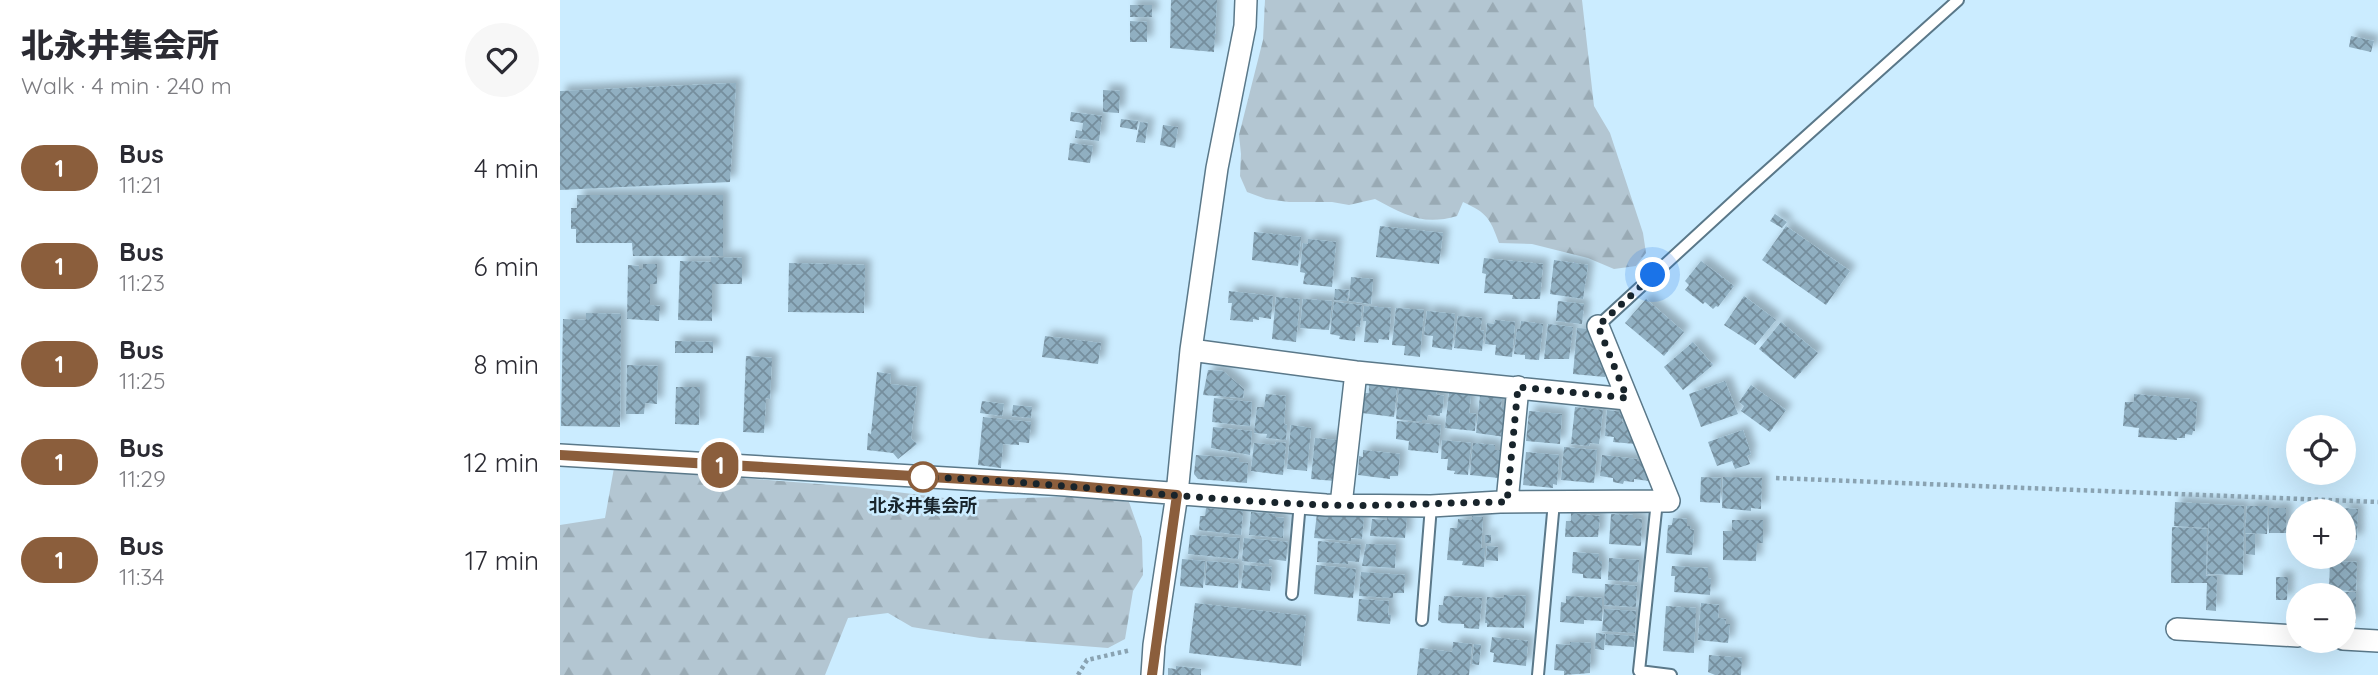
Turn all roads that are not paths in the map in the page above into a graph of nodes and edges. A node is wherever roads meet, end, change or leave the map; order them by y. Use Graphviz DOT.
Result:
graph roads {
  1 [pos="1246,0"];
  2 [pos="1958,0"];
  3 [pos="1598,326"];
  4 [pos="1191,350"];
  5 [pos="1356,372"];
  6 [pos="1518,387"];
  7 [pos="1627,398"];
  8 [pos="560,455"];
  9 [pos="1177,495"];
  10 [pos="1657,501"];
  11 [pos="1300,502"];
  12 [pos="1507,502"];
  13 [pos="1555,502"];
  14 [pos="1341,505"];
  15 [pos="1432,506"];
  16 [pos="1292,594"];
  17 [pos="1422,620"];
  18 [pos="2177,629"];
  19 [pos="2286,635"];
  20 [pos="2356,640"];
  21 [pos="2378,641"];
  22 [pos="1152,675"];
  23 [pos="1538,675"];
  24 [pos="1671,675"];
  1 -- 4 [label="street"];
  2 -- 3 [label="lane"];
  3 -- 7 [label="street"];
  4 -- 5 [label="street"];
  4 -- 9 [label="street"];
  5 -- 6 [label="street"];
  5 -- 14 [label="street"];
  6 -- 7 [label="street"];
  6 -- 12 [label="street"];
  7 -- 10 [label="street"];
  8 -- 9 [label="street"];
  9 -- 11 [label="street"];
  9 -- 22 [label="street"];
  10 -- 13 [label="street"];
  10 -- 24 [label="lane"];
  11 -- 14 [label="street"];
  11 -- 16 [label="lane"];
  12 -- 13 [label="street"];
  12 -- 15 [label="street"];
  13 -- 23 [label="lane"];
  14 -- 15 [label="street"];
  15 -- 17 [label="lane"];
  18 -- 19 [label="street"];
  20 -- 21 [label="street"];
}
